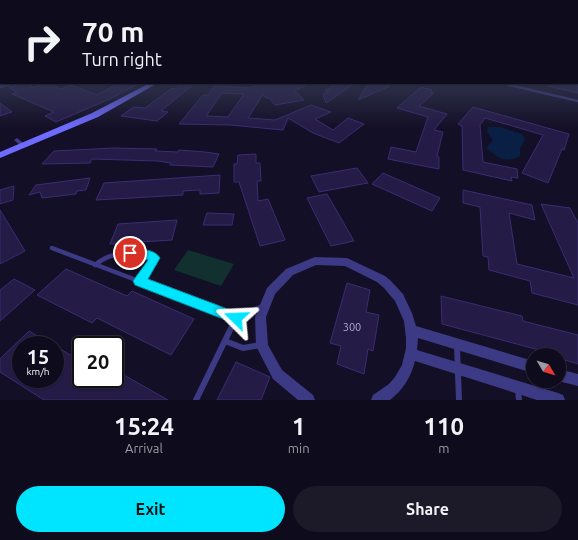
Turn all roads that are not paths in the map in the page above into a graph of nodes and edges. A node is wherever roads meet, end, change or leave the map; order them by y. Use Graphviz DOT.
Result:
graph roads {
  1 [pos="141,91"];
  2 [pos="534,91"];
  3 [pos="578,101"];
  4 [pos="0,155"];
  5 [pos="52,248"];
  6 [pos="95,265"];
  7 [pos="139,281"];
  8 [pos="262,307"];
  9 [pos="236,318"];
  10 [pos="412,330"];
  11 [pos="225,341"];
  12 [pos="262,344"];
  13 [pos="457,344"];
  14 [pos="412,354"];
  15 [pos="526,365"];
  16 [pos="458,369"];
  17 [pos="566,377"];
  18 [pos="578,380"];
  19 [pos="518,394"];
  20 [pos="196,400"];
  21 [pos="308,400"];
  22 [pos="378,400"];
  23 [pos="459,400"];
  24 [pos="558,400"];
  1 -- 4 [label="main road"];
  2 -- 3 [label="lane"];
  5 -- 6 [label="lane"];
  6 -- 7 [label="lane"];
  6 -- 7 [label="lane"];
  7 -- 9 [label="lane"];
  8 -- 9 [label="lane"];
  8 -- 10 [label="street"];
  8 -- 12 [label="street"];
  9 -- 11 [label="lane"];
  10 -- 13 [label="street"];
  10 -- 14 [label="street"];
  11 -- 12 [label="lane"];
  11 -- 20 [label="lane"];
  12 -- 21 [label="street"];
  13 -- 15 [label="street"];
  13 -- 16 [label="lane"];
  14 -- 16 [label="street"];
  14 -- 22 [label="street"];
  16 -- 19 [label="street"];
  16 -- 23 [label="lane"];
  17 -- 18 [label="street"];
  19 -- 24 [label="street"];
}
